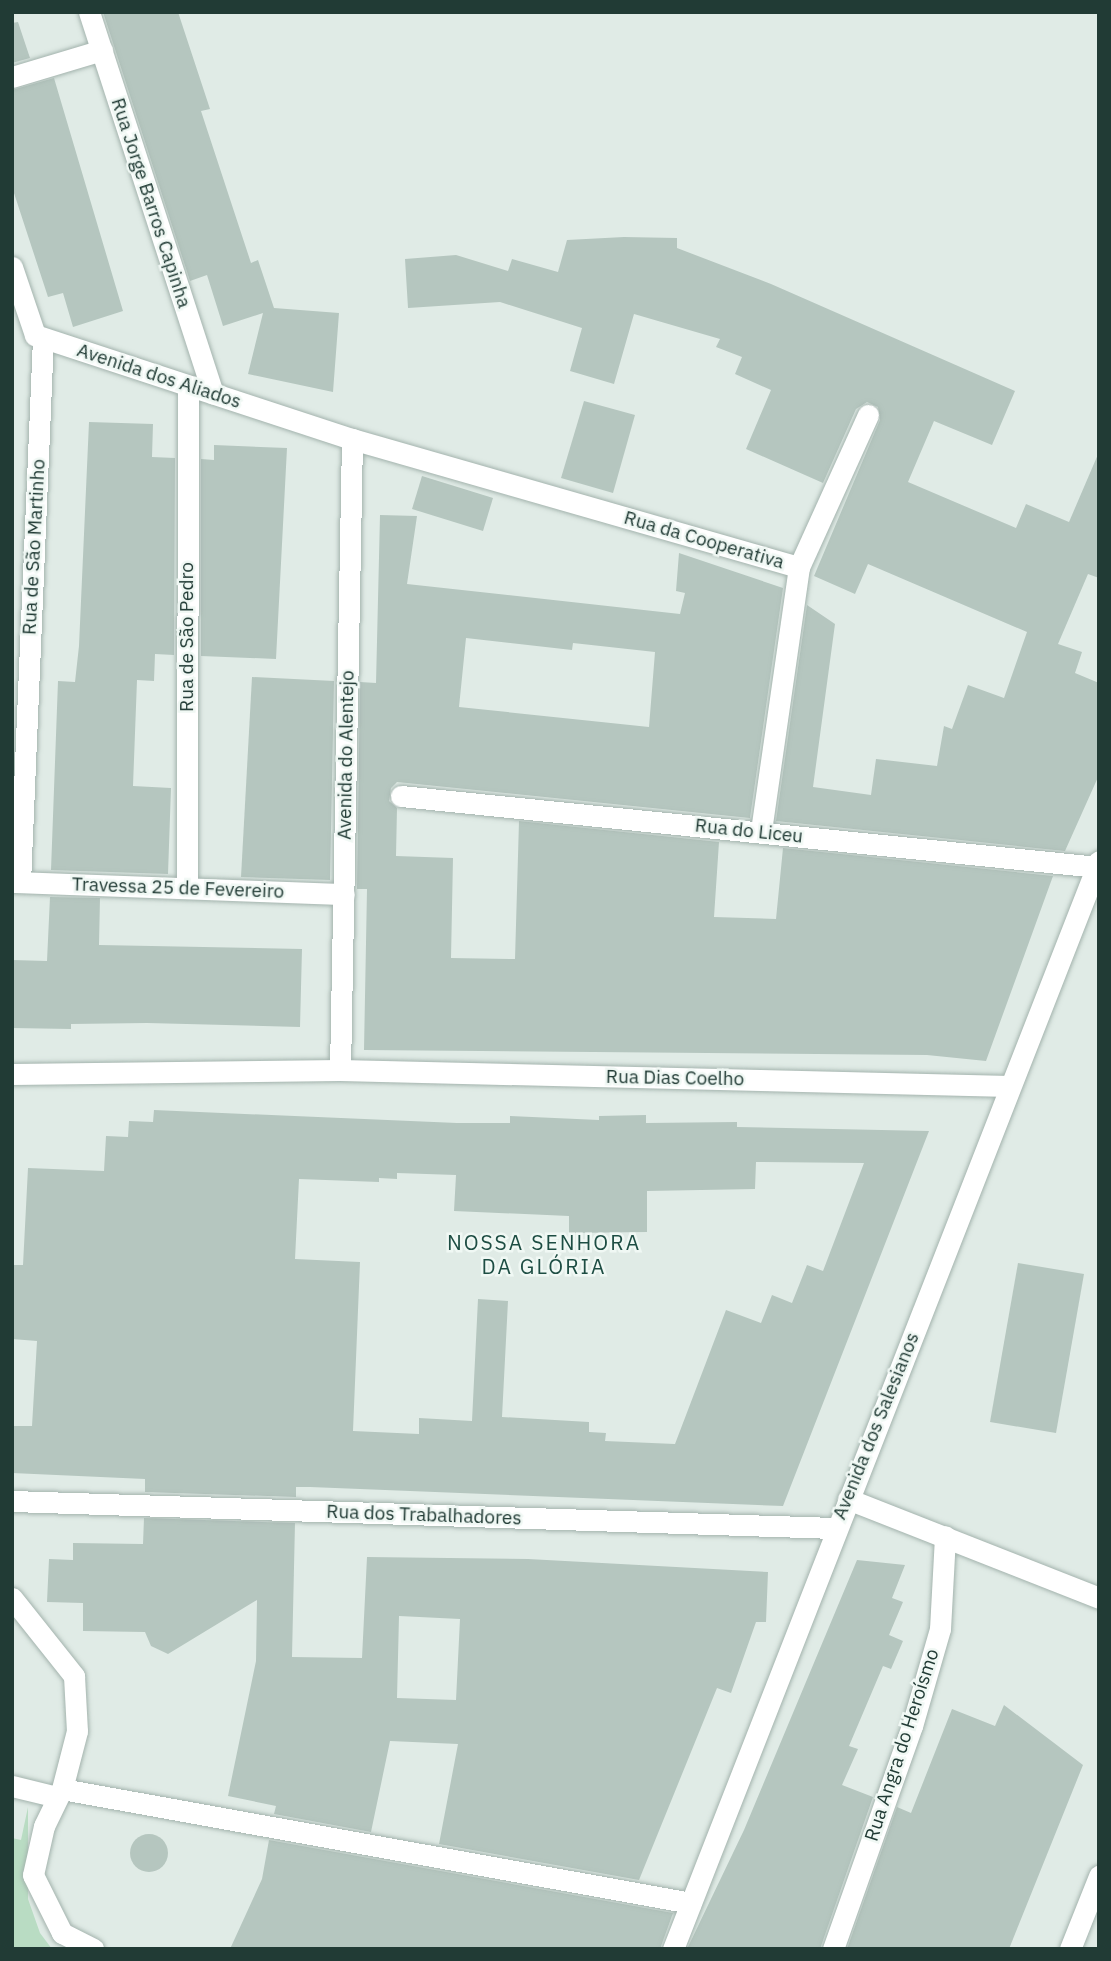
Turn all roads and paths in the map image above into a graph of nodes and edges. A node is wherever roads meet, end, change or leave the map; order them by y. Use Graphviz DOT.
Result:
graph roads {
  1 [pos="89,12"];
  2 [pos="102,50"];
  3 [pos="12,77"];
  4 [pos="12,267"];
  5 [pos="43,338"];
  6 [pos="188,386"];
  7 [pos="213,393"];
  8 [pos="868,415"];
  9 [pos="352,439"];
  10 [pos="799,567"];
  11 [pos="19,748"];
  12 [pos="401,796"];
  13 [pos="761,832"];
  14 [pos="1098,864"];
  15 [pos="16,882"];
  16 [pos="187,888"];
  17 [pos="344,894"];
  18 [pos="1090,904"];
  19 [pos="340,1070"];
  20 [pos="12,1074"];
  21 [pos="1010,1086"];
  22 [pos="848,1499"];
  23 [pos="12,1501"];
  24 [pos="836,1528"];
  25 [pos="945,1536"];
  26 [pos="12,1598"];
  27 [pos="1099,1598"];
  28 [pos="12,1786"];
  29 [pos="59,1793"];
  30 [pos="1099,1876"];
  31 [pos="691,1903"];
  32 [pos="93,1949"];
  33 [pos="673,1949"];
  34 [pos="832,1949"];
  35 [pos="1070,1949"];
  1 -- 2 [label="street, Rua Jorge Barros Capinha"];
  2 -- 3 [label="street"];
  2 -- 7 [label="street, Rua Jorge Barros Capinha"];
  4 -- 5 [label="street"];
  5 -- 6 [label="street, Avenida dos Aliados"];
  5 -- 11 [label="street, Rua de São Martinho"];
  6 -- 7 [label="street, Avenida dos Aliados"];
  6 -- 16 [label="street, Rua de São Pedro"];
  7 -- 9 [label="street, Avenida dos Aliados"];
  8 -- 10 [label="street"];
  9 -- 10 [label="street, Rua da Cooperativa"];
  9 -- 17 [label="street, Avenida do Alentejo"];
  10 -- 13 [label="street, Rua da Cooperativa"];
  11 -- 15 [label="street, Rua de São Martinho"];
  12 -- 13 [label="street, Rua do Liceu"];
  13 -- 14 [label="street, Rua do Liceu"];
  14 -- 18 [label="street, Avenida dos Salesianos"];
  15 -- 16 [label="street, Travessa 25 de Fevereiro"];
  16 -- 17 [label="street, Travessa 25 de Fevereiro"];
  17 -- 19 [label="street, Avenida do Alentejo"];
  18 -- 21 [label="street, Avenida dos Salesianos"];
  19 -- 20 [label="street, Rua Dias Coelho"];
  19 -- 21 [label="street, Rua Dias Coelho"];
  21 -- 22 [label="street, Avenida dos Salesianos"];
  22 -- 24 [label="street, Avenida dos Salesianos"];
  22 -- 25 [label="street"];
  23 -- 24 [label="street, Rua dos Trabalhadores"];
  24 -- 31 [label="street, Avenida dos Salesianos"];
  25 -- 27 [label="street"];
  25 -- 34 [label="street, Rua Angra do Heroísmo"];
  26 -- 29 [label="street"];
  28 -- 29 [label="street"];
  29 -- 31 [label="street"];
  29 -- 32 [label="street"];
  30 -- 35 [label="street"];
  31 -- 33 [label="street, Avenida dos Salesianos"];
}
